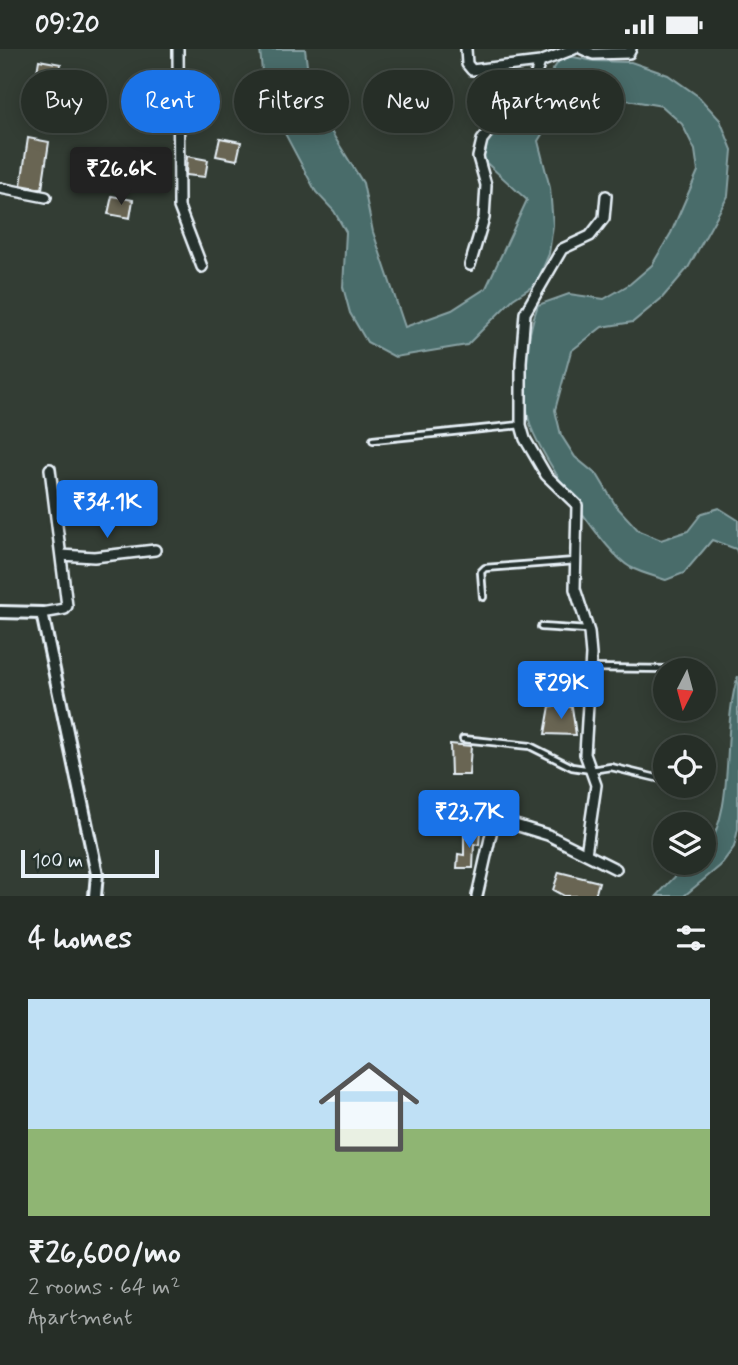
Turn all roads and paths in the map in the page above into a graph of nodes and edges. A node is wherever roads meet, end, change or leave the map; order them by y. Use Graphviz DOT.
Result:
graph roads {
  1 [pos="178,49"];
  2 [pos="466,49"];
  3 [pos="574,49"];
  4 [pos="582,49"];
  5 [pos="631,49"];
  6 [pos="540,62"];
  7 [pos="0,188"];
  8 [pos="606,196"];
  9 [pos="46,197"];
  10 [pos="470,265"];
  11 [pos="202,267"];
  12 [pos="521,425"];
  13 [pos="373,440"];
  14 [pos="50,469"];
  15 [pos="155,550"];
  16 [pos="61,555"];
  17 [pos="577,561"];
  18 [pos="483,597"];
  19 [pos="0,611"];
  20 [pos="41,613"];
  21 [pos="541,627"];
  22 [pos="588,630"];
  23 [pos="590,668"];
  24 [pos="653,669"];
  25 [pos="463,739"];
  26 [pos="591,769"];
  27 [pos="653,777"];
  28 [pos="586,854"];
  29 [pos="616,869"];
  30 [pos="95,896"];
  31 [pos="477,896"];
  1 -- 11 [label="street"];
  2 -- 6 [label="street"];
  3 -- 6 [label="street"];
  4 -- 5 [label="street"];
  6 -- 10 [label="street"];
  7 -- 9 [label="street"];
  8 -- 12 [label="street"];
  12 -- 13 [label="lane"];
  12 -- 17 [label="street"];
  14 -- 16 [label="street"];
  15 -- 16 [label="street"];
  16 -- 20 [label="street"];
  17 -- 18 [label="lane"];
  17 -- 22 [label="street"];
  19 -- 20 [label="street"];
  20 -- 30 [label="street"];
  21 -- 22 [label="lane"];
  22 -- 23 [label="street"];
  23 -- 24 [label="lane"];
  23 -- 26 [label="street"];
  25 -- 26 [label="lane"];
  26 -- 27 [label="lane"];
  26 -- 28 [label="street"];
  28 -- 29 [label="street"];
  28 -- 31 [label="street"];
}
